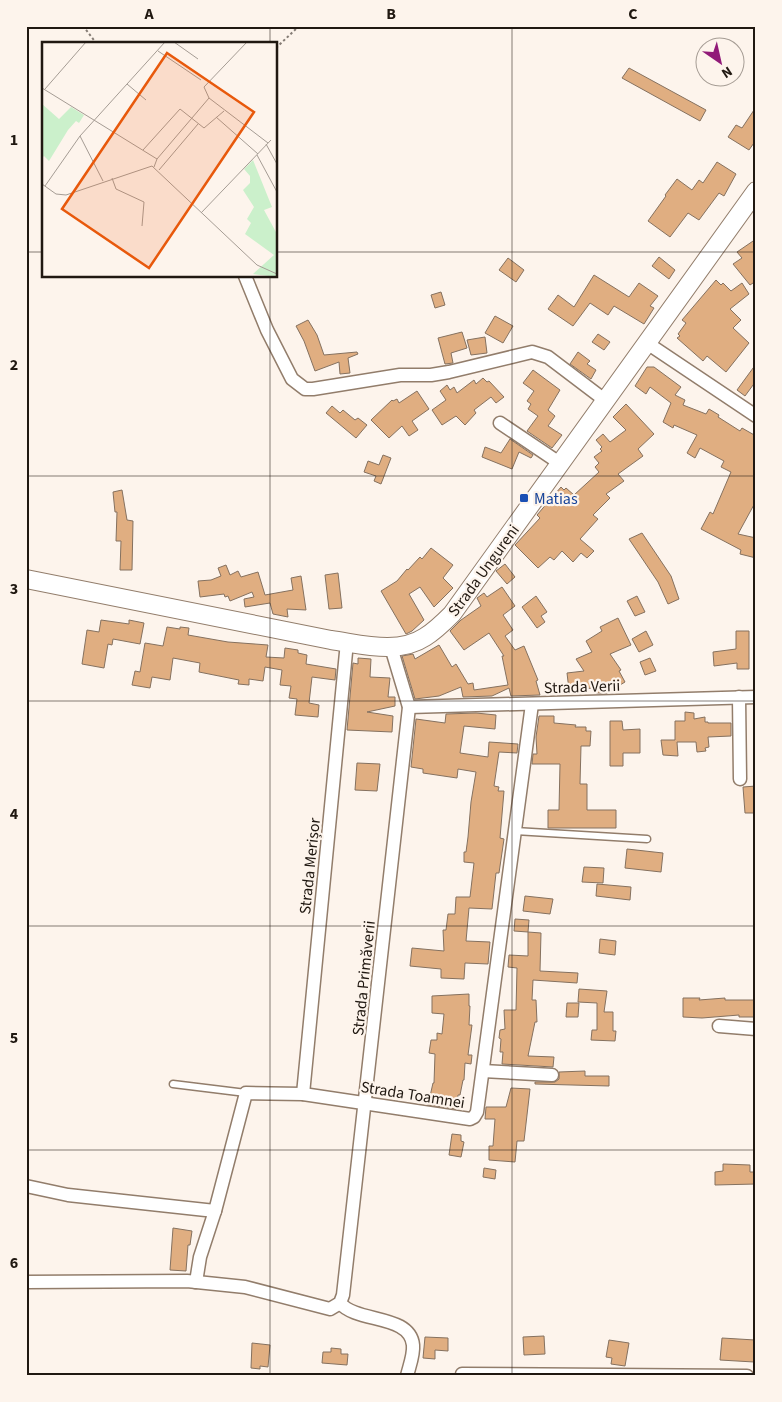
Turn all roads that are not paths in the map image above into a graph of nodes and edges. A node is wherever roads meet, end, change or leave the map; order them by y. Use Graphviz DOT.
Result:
graph roads {
  1 [pos="756,190"];
  2 [pos="246,278"];
  3 [pos="647,342"];
  4 [pos="606,401"];
  5 [pos="756,416"];
  6 [pos="500,424"];
  7 [pos="561,464"];
  8 [pos="26,579"];
  9 [pos="347,642"];
  10 [pos="391,647"];
  11 [pos="739,697"];
  12 [pos="756,697"];
  13 [pos="532,704"];
  14 [pos="409,707"];
  15 [pos="740,779"];
  16 [pos="515,831"];
  17 [pos="647,839"];
  18 [pos="719,1026"];
  19 [pos="756,1029"];
  20 [pos="482,1071"];
  21 [pos="552,1075"];
  22 [pos="173,1084"];
  23 [pos="246,1093"];
  24 [pos="303,1094"];
  25 [pos="366,1103"];
  26 [pos="26,1186"];
  27 [pos="215,1211"];
  28 [pos="26,1282"];
  29 [pos="196,1282"];
  30 [pos="335,1306"];
  31 [pos="462,1374"];
  32 [pos="407,1376"];
  33 [pos="747,1376"];
  1 -- 3 [label="main road, Strada Ungureni"];
  2 -- 4 [label="street"];
  3 -- 4 [label="main road, Strada Ungureni"];
  3 -- 5 [label="street"];
  4 -- 7 [label="main road, Strada Ungureni"];
  6 -- 7 [label="street"];
  7 -- 10 [label="main road, Strada Ungureni"];
  8 -- 9 [label="main road, Strada Ungureni"];
  9 -- 10 [label="main road, Strada Ungureni"];
  9 -- 24 [label="street, Strada Merișor"];
  10 -- 14 [label="street, Strada Primăverii"];
  11 -- 12 [label="street, Strada Verii"];
  11 -- 13 [label="street, Strada Verii"];
  11 -- 15 [label="street"];
  13 -- 14 [label="street, Strada Verii"];
  13 -- 16 [label="street, Strada Toamnei"];
  14 -- 25 [label="street, Strada Primăverii"];
  16 -- 17 [label="lane"];
  16 -- 20 [label="street, Strada Toamnei"];
  18 -- 19 [label="street"];
  20 -- 21 [label="street"];
  20 -- 25 [label="street, Strada Toamnei"];
  22 -- 23 [label="lane"];
  23 -- 24 [label="street, Strada Toamnei"];
  23 -- 27 [label="street"];
  24 -- 25 [label="street, Strada Toamnei"];
  25 -- 30 [label="street, Strada Primăverii"];
  26 -- 27 [label="street"];
  27 -- 29 [label="street"];
  28 -- 29 [label="street"];
  29 -- 30 [label="street"];
  30 -- 32 [label="street"];
  31 -- 33 [label="street"];
}
